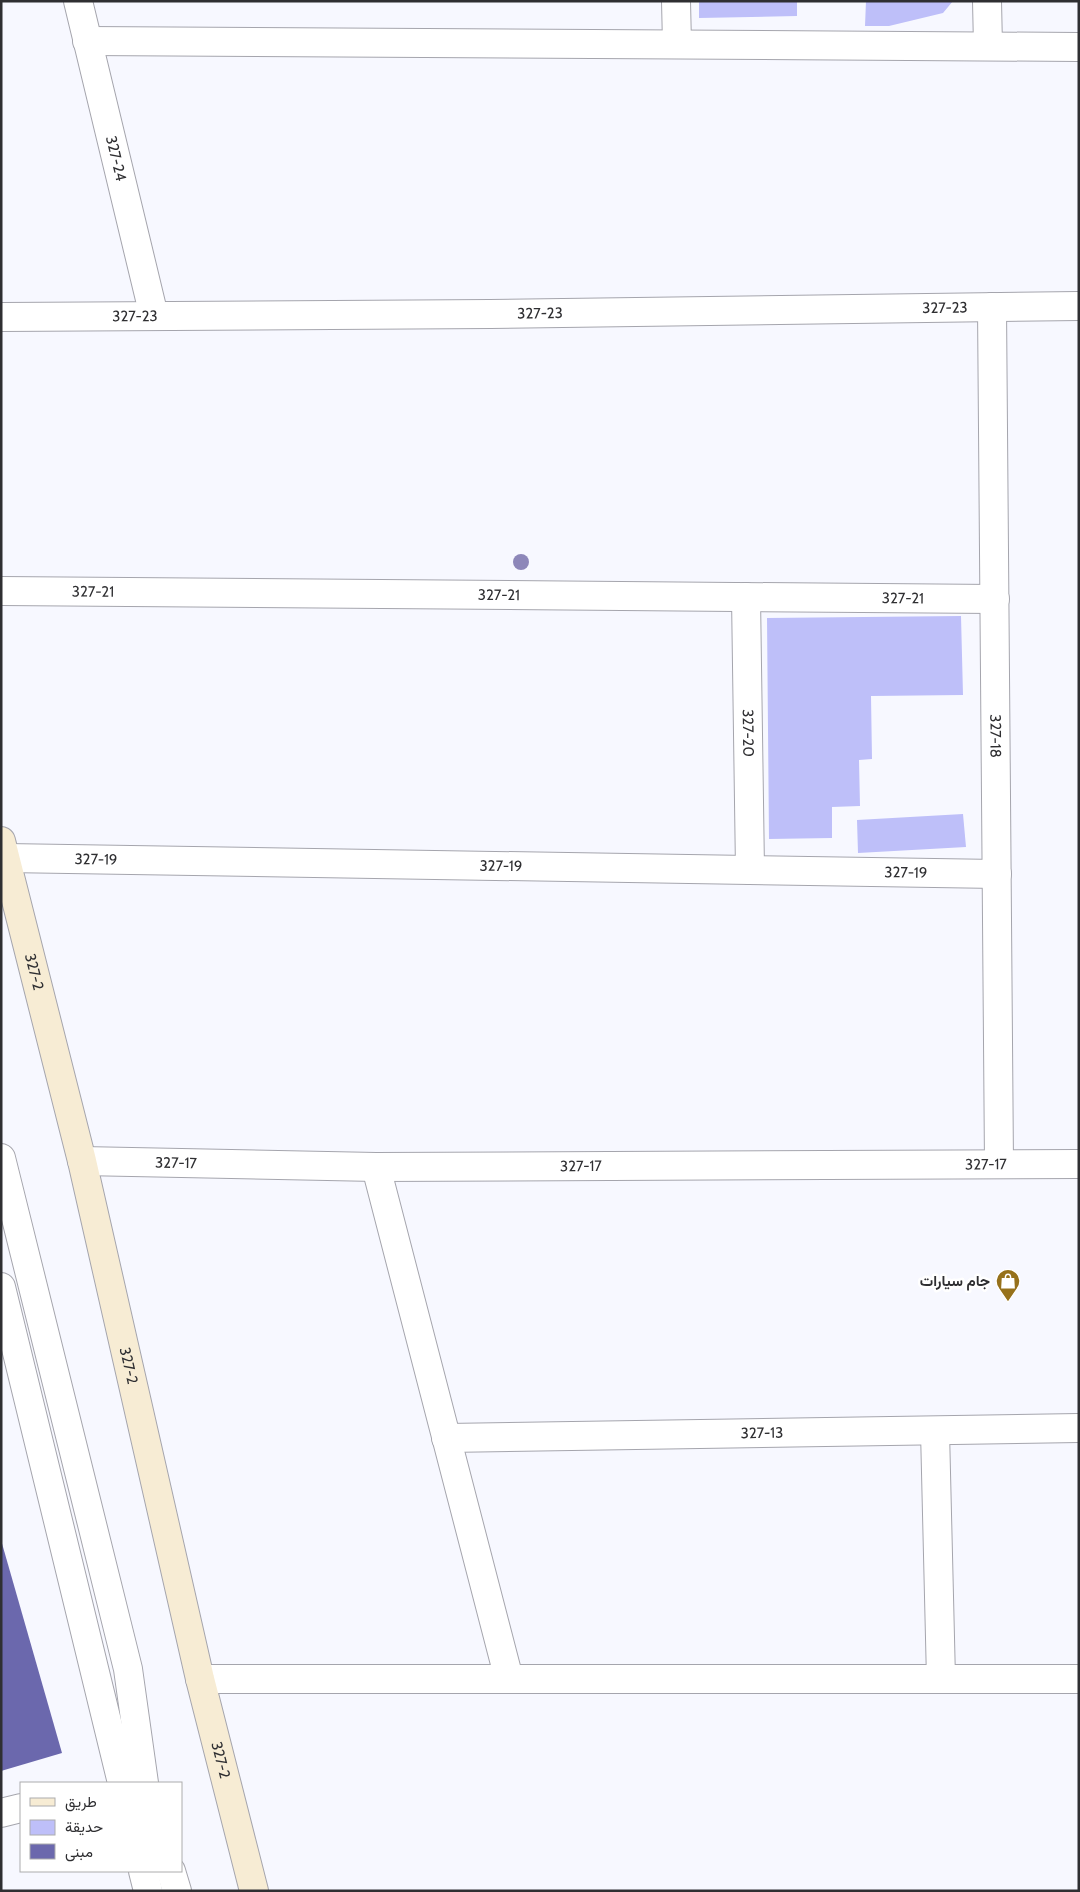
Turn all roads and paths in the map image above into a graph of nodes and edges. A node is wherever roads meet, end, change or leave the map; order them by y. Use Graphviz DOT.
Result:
graph roads {
  1 [pos="78,1"];
  2 [pos="676,1"];
  3 [pos="987,1"];
  4 [pos="87,42"];
  5 [pos="677,44"];
  6 [pos="988,46"];
  7 [pos="1079,47"];
  8 [pos="1079,306"];
  9 [pos="992,307"];
  10 [pos="154,316"];
  11 [pos="1,317"];
  12 [pos="1,591"];
  13 [pos="746,597"];
  14 [pos="994,599"];
  15 [pos="4,849"];
  16 [pos="750,870"];
  17 [pos="997,874"];
  18 [pos="1,1158"];
  19 [pos="82,1161"];
  20 [pos="999,1164"];
  21 [pos="1079,1164"];
  22 [pos="376,1167"];
  23 [pos="1,1287"];
  24 [pos="1079,1428"];
  25 [pos="935,1430"];
  26 [pos="446,1438"];
  27 [pos="200,1679"];
  28 [pos="941,1679"];
  29 [pos="509,1680"];
  30 [pos="1079,1680"];
  31 [pos="129,1782"];
  32 [pos="20,1808"];
  33 [pos="1,1813"];
  34 [pos="143,1872"];
  35 [pos="172,1872"];
  36 [pos="148,1891"];
  37 [pos="177,1891"];
  38 [pos="254,1891"];
  1 -- 4 [label="street, 327-24"];
  2 -- 5 [label="street"];
  3 -- 6 [label="street"];
  4 -- 5 [label="street"];
  4 -- 10 [label="street, 327-24"];
  5 -- 6 [label="street"];
  6 -- 7 [label="street"];
  8 -- 9 [label="street, 327-23"];
  9 -- 10 [label="street, 327-23"];
  9 -- 14 [label="street, 327-18"];
  10 -- 11 [label="street, 327-23"];
  12 -- 13 [label="street, 327-21"];
  13 -- 14 [label="street, 327-21"];
  13 -- 16 [label="street, 327-20"];
  14 -- 17 [label="street, 327-18"];
  15 -- 16 [label="street, 327-19"];
  15 -- 19 [label="street, 327-2"];
  16 -- 17 [label="street, 327-19"];
  17 -- 20 [label="street, 327-18"];
  18 -- 31 [label="street"];
  19 -- 22 [label="street, 327-17"];
  19 -- 27 [label="street, 327-2"];
  20 -- 21 [label="street, 327-17"];
  20 -- 22 [label="street, 327-17"];
  22 -- 26 [label="street"];
  23 -- 31 [label="street"];
  24 -- 25 [label="street, 327-13"];
  25 -- 26 [label="street, 327-13"];
  25 -- 28 [label="street"];
  26 -- 29 [label="street"];
  27 -- 29 [label="street"];
  27 -- 38 [label="street, 327-2"];
  28 -- 29 [label="street"];
  28 -- 30 [label="street"];
  32 -- 33 [label="street"];
  34 -- 36 [label="street"];
  35 -- 37 [label="street"];
}
